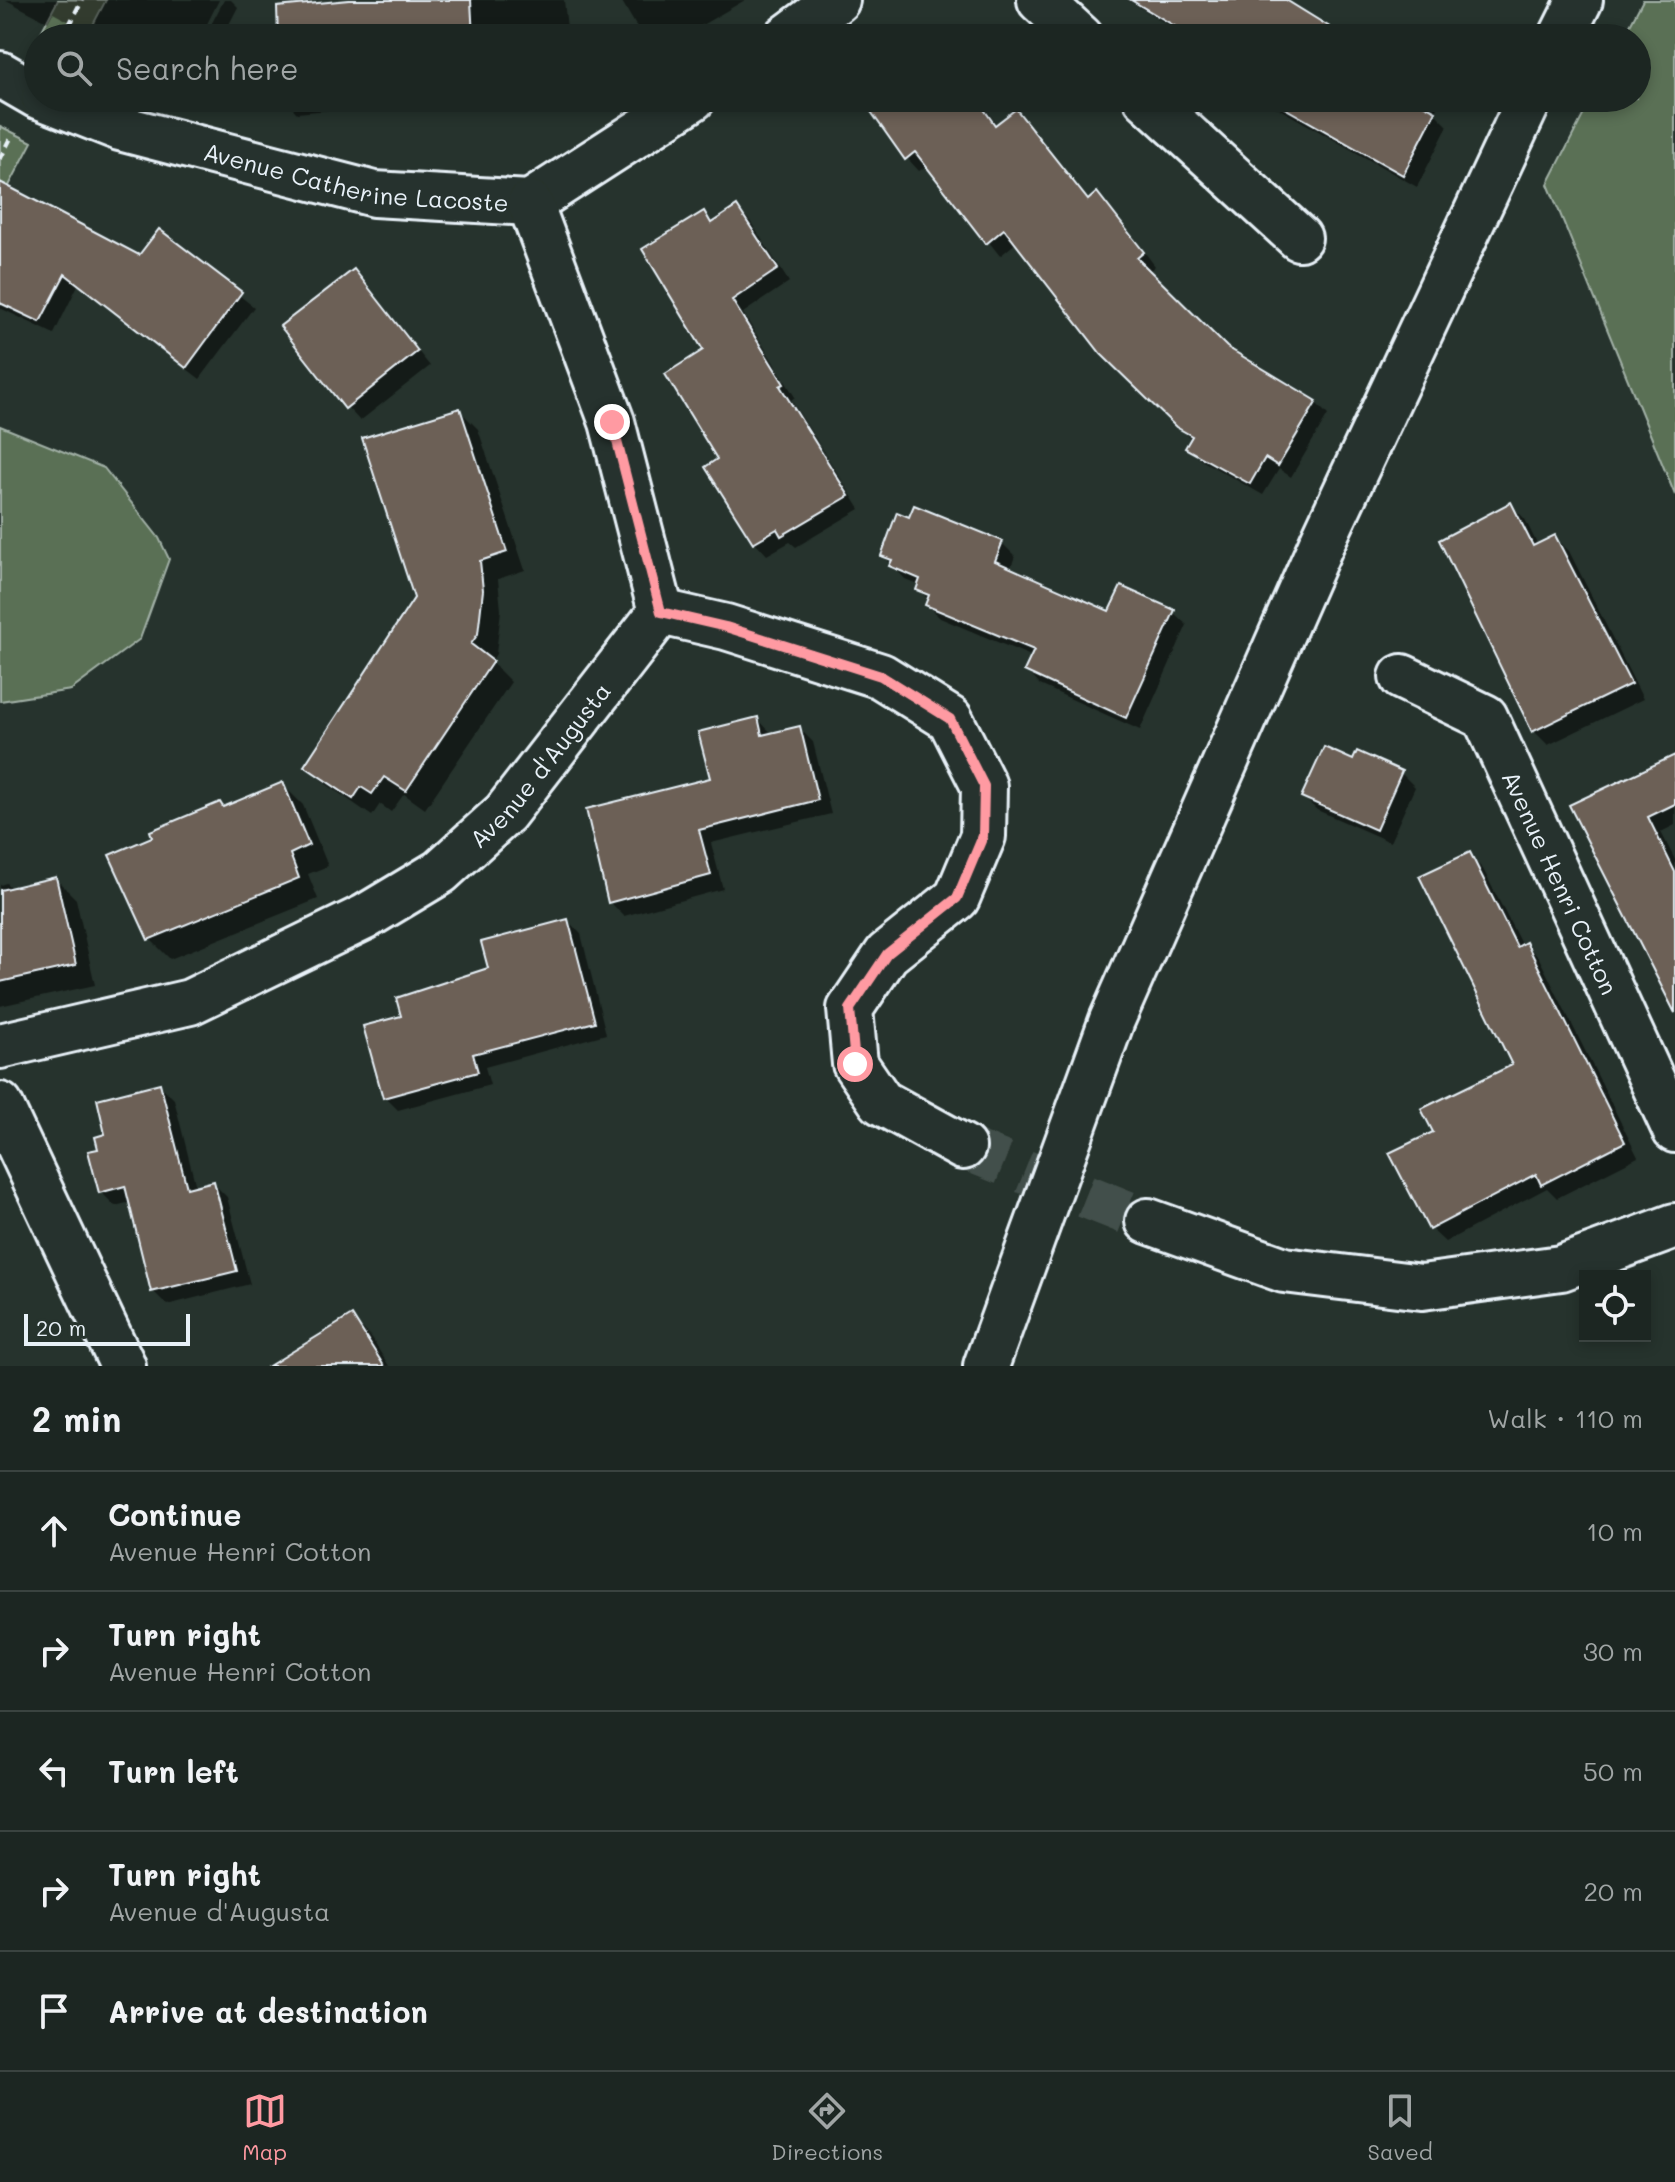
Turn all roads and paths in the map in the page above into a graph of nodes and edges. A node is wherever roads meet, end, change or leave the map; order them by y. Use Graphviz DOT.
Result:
graph roads {
  1 [pos="82,0"];
  2 [pos="837,0"];
  3 [pos="1040,0"];
  4 [pos="1580,0"];
  5 [pos="70,24"];
  6 [pos="805,24"];
  7 [pos="1066,24"];
  8 [pos="1568,24"];
  9 [pos="0,74"];
  10 [pos="24,88"];
  11 [pos="79,112"];
  12 [pos="671,112"];
  13 [pos="1161,112"];
  14 [pos="1523,112"];
  15 [pos="530,203"];
  16 [pos="1299,238"];
  17 [pos="661,612"];
  18 [pos="1402,677"];
  19 [pos="0,1046"];
  20 [pos="0,1105"];
  21 [pos="1675,1130"];
  22 [pos="963,1147"];
  23 [pos="1148,1221"];
  24 [pos="1675,1226"];
  25 [pos="123,1366"];
  26 [pos="986,1366"];
  1 -- 5 [label="path"];
  2 -- 6 [label="street"];
  3 -- 7 [label="street"];
  4 -- 8 [label="street"];
  9 -- 10 [label="street"];
  11 -- 15 [label="street, Avenue Catherine Lacoste"];
  12 -- 15 [label="street, Avenue Catherine Lacoste"];
  13 -- 16 [label="street"];
  14 -- 26 [label="street"];
  15 -- 17 [label="street"];
  17 -- 19 [label="street, Avenue d'Augusta"];
  17 -- 22 [label="street"];
  18 -- 21 [label="street, Avenue Henri Cotton"];
  20 -- 25 [label="street"];
  23 -- 24 [label="street"];
}
